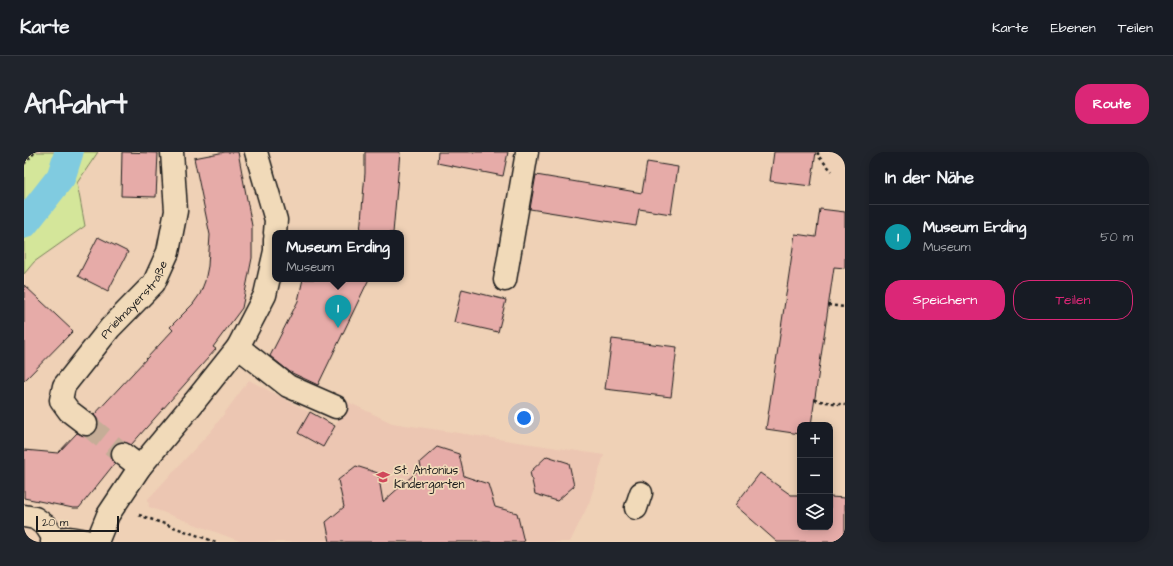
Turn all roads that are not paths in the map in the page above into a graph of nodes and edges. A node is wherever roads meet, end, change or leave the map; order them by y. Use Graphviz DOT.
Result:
graph roads {
  1 [pos="172,152"];
  2 [pos="256,152"];
  3 [pos="527,152"];
  4 [pos="275,230"];
  5 [pos="272,264"];
  6 [pos="505,280"];
  7 [pos="238,347"];
  8 [pos="336,407"];
  9 [pos="86,424"];
  10 [pos="123,454"];
  11 [pos="140,467"];
  12 [pos="24,516"];
  13 [pos="54,541"];
  14 [pos="90,542"];
  15 [pos="97,542"];
  1 -- 9 [label="street, Prielmayerstraße"];
  2 -- 4 [label="street"];
  3 -- 6 [label="street"];
  5 -- 7 [label="street"];
  7 -- 8 [label="street"];
  7 -- 11 [label="street"];
  10 -- 11 [label="street"];
  11 -- 15 [label="street"];
  12 -- 13 [label="street"];
  13 -- 14 [label="street"];
}
